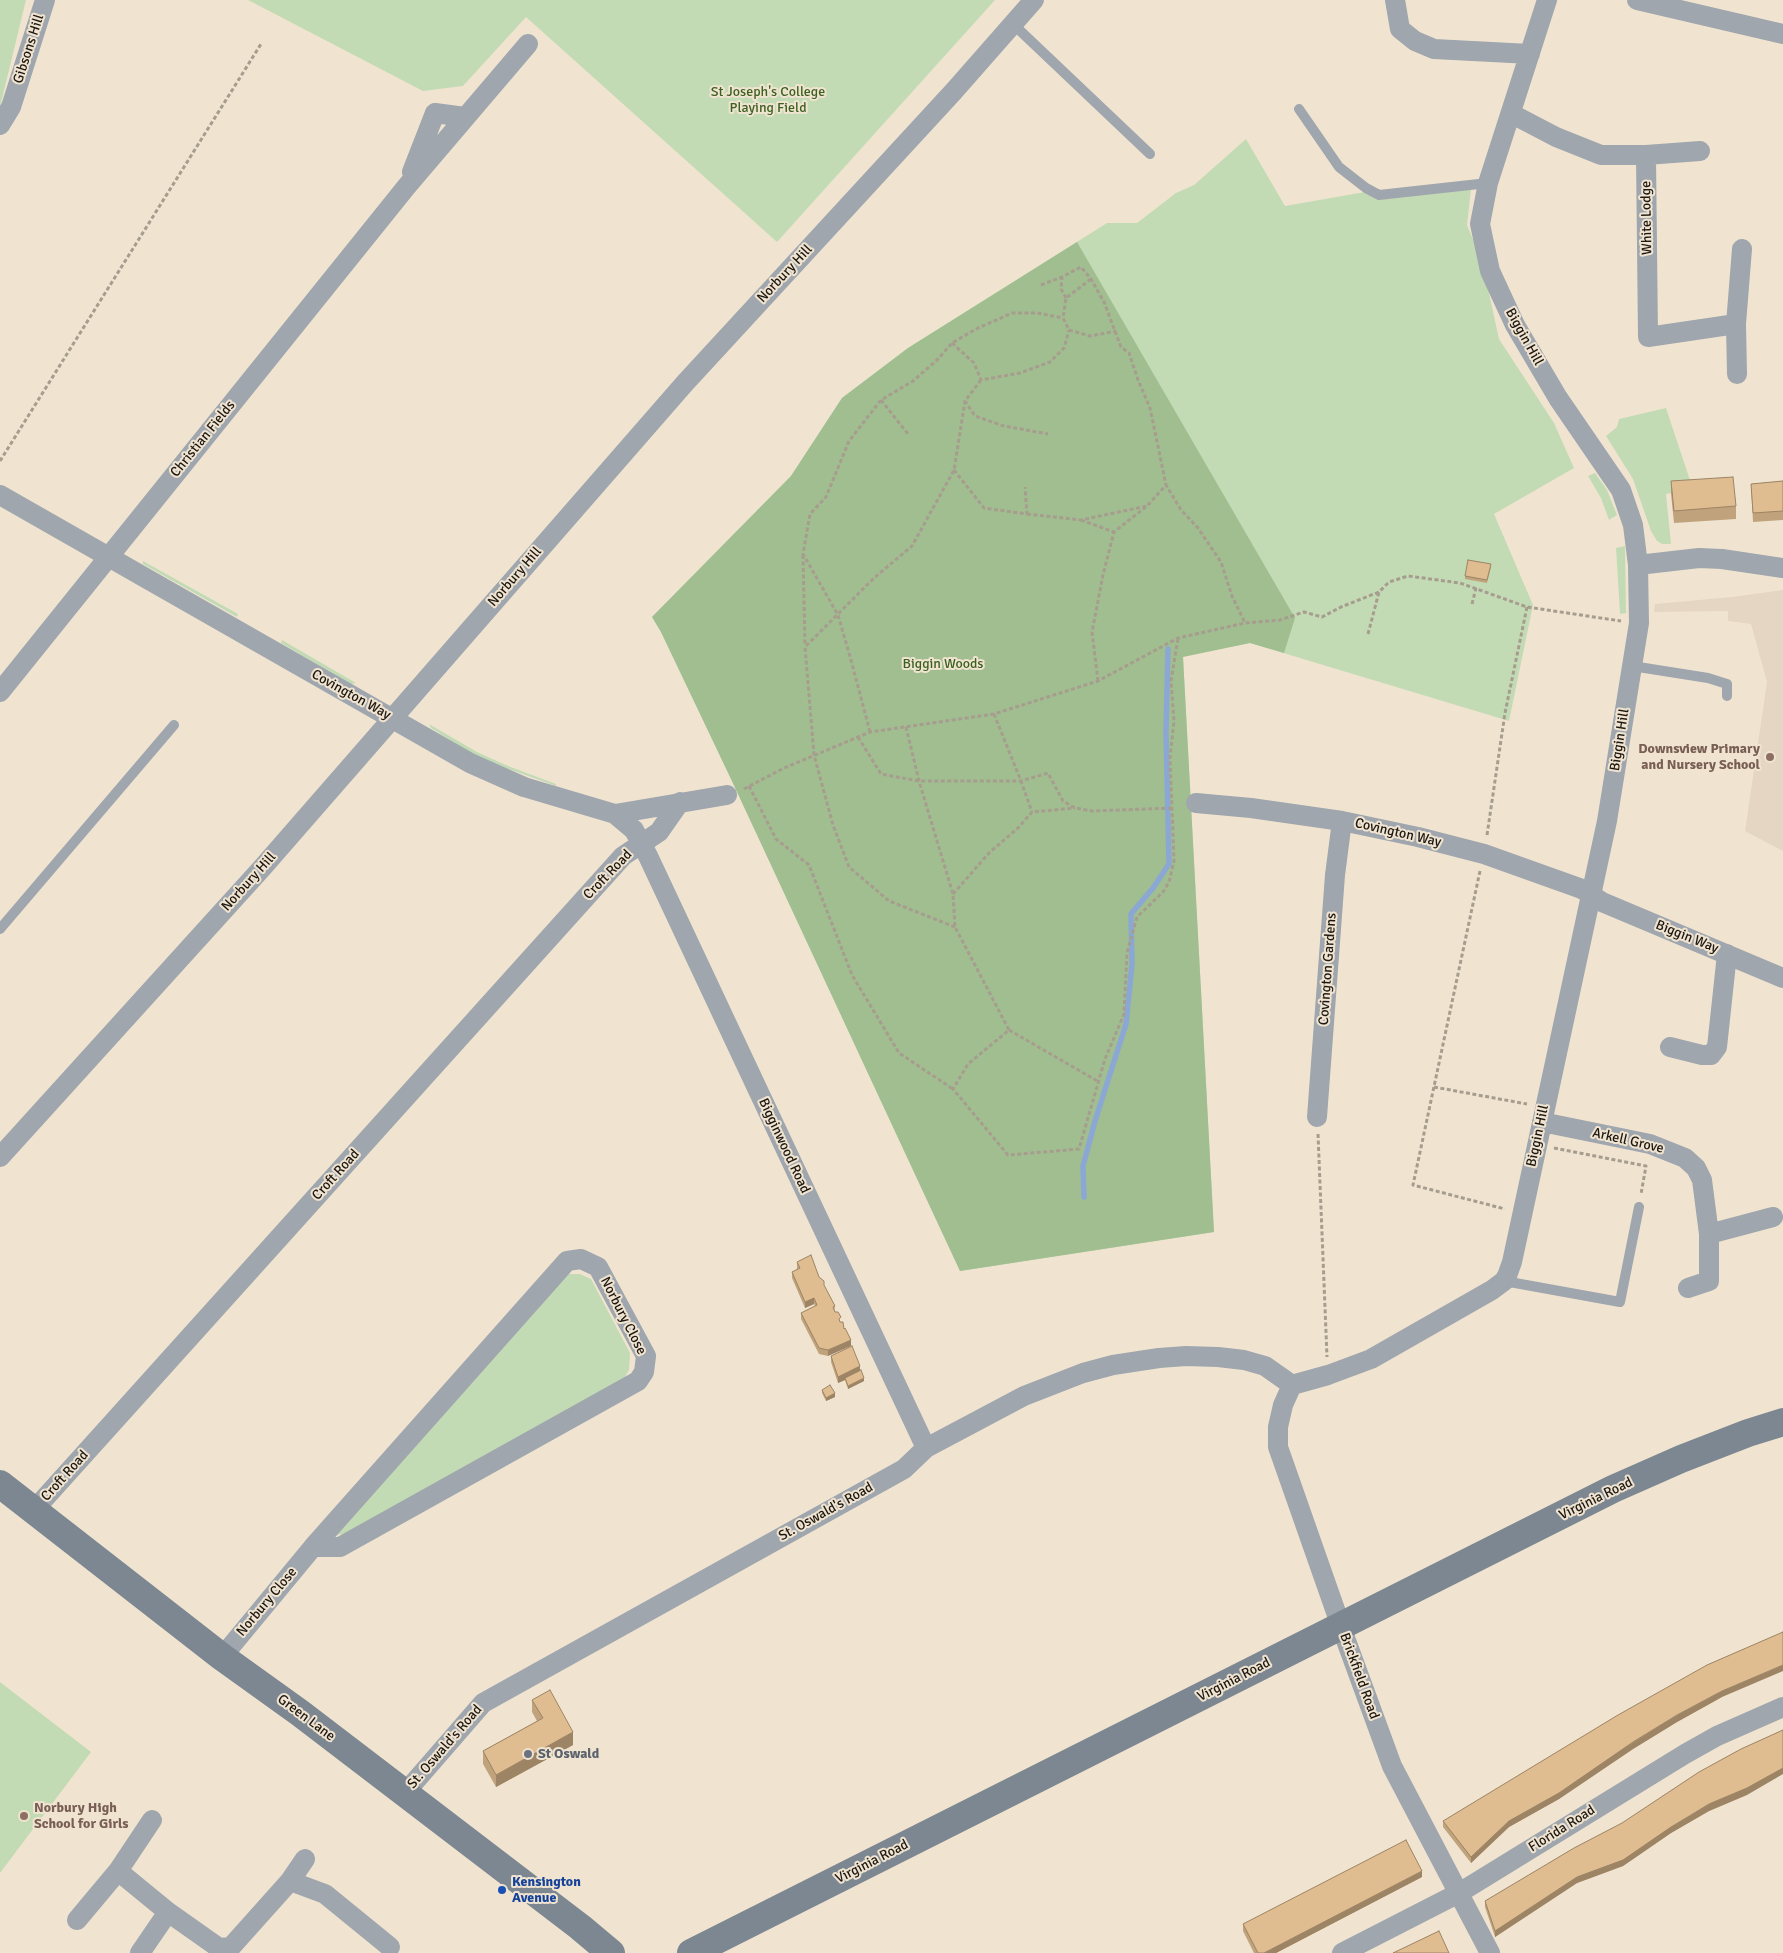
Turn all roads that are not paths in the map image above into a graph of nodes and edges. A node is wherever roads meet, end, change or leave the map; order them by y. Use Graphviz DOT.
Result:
graph roads {
  1 [pos="45,0"];
  2 [pos="1034,0"];
  3 [pos="1395,0"];
  4 [pos="1546,0"];
  5 [pos="1637,0"];
  6 [pos="1013,24"];
  7 [pos="1783,34"];
  8 [pos="528,44"];
  9 [pos="1530,54"];
  10 [pos="1299,109"];
  11 [pos="1512,114"];
  12 [pos="0,125"];
  13 [pos="1700,150"];
  14 [pos="1150,154"];
  15 [pos="1646,155"];
  16 [pos="1488,183"];
  17 [pos="1742,249"];
  18 [pos="1736,324"];
  19 [pos="1737,374"];
  20 [pos="0,495"];
  21 [pos="108,557"];
  22 [pos="1638,565"];
  23 [pos="1783,568"];
  24 [pos="1632,666"];
  25 [pos="0,692"];
  26 [pos="1727,696"];
  27 [pos="392,718"];
  28 [pos="174,725"];
  29 [pos="734,792"];
  30 [pos="680,802"];
  31 [pos="1196,803"];
  32 [pos="615,814"];
  33 [pos="1342,820"];
  34 [pos="642,843"];
  35 [pos="1591,896"];
  36 [pos="1,925"];
  37 [pos="1727,954"];
  38 [pos="1783,978"];
  39 [pos="1670,1047"];
  40 [pos="1543,1114"];
  41 [pos="1317,1117"];
  42 [pos="0,1157"];
  43 [pos="1639,1206"];
  44 [pos="1773,1218"];
  45 [pos="1709,1234"];
  46 [pos="1504,1281"];
  47 [pos="1688,1288"];
  48 [pos="1292,1385"];
  49 [pos="1783,1422"];
  50 [pos="926,1448"];
  51 [pos="0,1484"];
  52 [pos="34,1510"];
  53 [pos="313,1547"];
  54 [pos="1341,1626"];
  55 [pos="222,1657"];
  56 [pos="1783,1707"];
  57 [pos="404,1794"];
  58 [pos="152,1820"];
  59 [pos="305,1859"];
  60 [pos="118,1871"];
  61 [pos="290,1881"];
  62 [pos="1459,1893"];
  63 [pos="168,1912"];
  64 [pos="77,1920"];
  65 [pos="390,1946"];
  66 [pos="219,1951"];
  67 [pos="140,1953"];
  68 [pos="611,1953"];
  69 [pos="691,1953"];
  70 [pos="1342,1953"];
  71 [pos="1490,1953"];
  1 -- 12 [label="street, Gibsons Hill"];
  2 -- 6 [label="street, Norbury Hill"];
  3 -- 9 [label="street"];
  4 -- 9 [label="street, Biggin Hill"];
  5 -- 7 [label="street"];
  6 -- 14 [label="lane"];
  6 -- 27 [label="street, Norbury Hill"];
  8 -- 21 [label="street, Christian Fields"];
  9 -- 11 [label="street, Biggin Hill"];
  10 -- 16 [label="lane"];
  11 -- 15 [label="street"];
  11 -- 16 [label="street, Biggin Hill"];
  13 -- 15 [label="street"];
  15 -- 18 [label="street, White Lodge"];
  16 -- 22 [label="street, Biggin Hill"];
  17 -- 18 [label="street"];
  18 -- 19 [label="street"];
  20 -- 21 [label="street, Covington Way"];
  21 -- 25 [label="street, Christian Fields"];
  21 -- 27 [label="street, Covington Way"];
  22 -- 23 [label="street"];
  22 -- 24 [label="street, Biggin Hill"];
  24 -- 26 [label="lane"];
  24 -- 35 [label="street, Biggin Hill"];
  27 -- 32 [label="street, Covington Way"];
  27 -- 42 [label="street, Norbury Hill"];
  28 -- 36 [label="lane"];
  29 -- 30 [label="street, Covington Way"];
  30 -- 32 [label="street, Covington Way"];
  30 -- 34 [label="street, Croft Road"];
  31 -- 33 [label="street, Covington Way"];
  32 -- 34 [label="street, Bigginwood Road"];
  33 -- 35 [label="street, Covington Way"];
  33 -- 41 [label="street, Covington Gardens"];
  34 -- 50 [label="street, Bigginwood Road"];
  34 -- 52 [label="street, Croft Road"];
  35 -- 37 [label="street, Biggin Way"];
  35 -- 40 [label="street, Biggin Hill"];
  37 -- 38 [label="street, Biggin Way"];
  37 -- 39 [label="street"];
  40 -- 45 [label="street, Arkell Grove"];
  40 -- 46 [label="street, Biggin Hill"];
  43 -- 46 [label="lane"];
  44 -- 45 [label="street"];
  45 -- 47 [label="street, Arkell Grove"];
  46 -- 48 [label="street"];
  48 -- 50 [label="street, St. Oswald's Road"];
  48 -- 54 [label="street, Brickfield Road"];
  49 -- 54 [label="street, Virginia Road"];
  50 -- 57 [label="street, St. Oswald's Road"];
  51 -- 52 [label="street, Green Lane"];
  52 -- 55 [label="street, Green Lane"];
  53 -- 53 [label="street, Norbury Close"];
  53 -- 55 [label="street, Norbury Close"];
  54 -- 62 [label="street, Brickfield Road"];
  54 -- 69 [label="street, Virginia Road"];
  55 -- 57 [label="street, Green Lane"];
  56 -- 62 [label="street, Florida Road"];
  57 -- 68 [label="street, Green Lane"];
  58 -- 60 [label="street"];
  59 -- 61 [label="street"];
  60 -- 63 [label="street"];
  60 -- 64 [label="street"];
  61 -- 65 [label="street"];
  61 -- 66 [label="street"];
  62 -- 70 [label="street, Florida Road"];
  62 -- 71 [label="street, Brickfield Road"];
  63 -- 66 [label="street"];
  63 -- 67 [label="street"];
}
